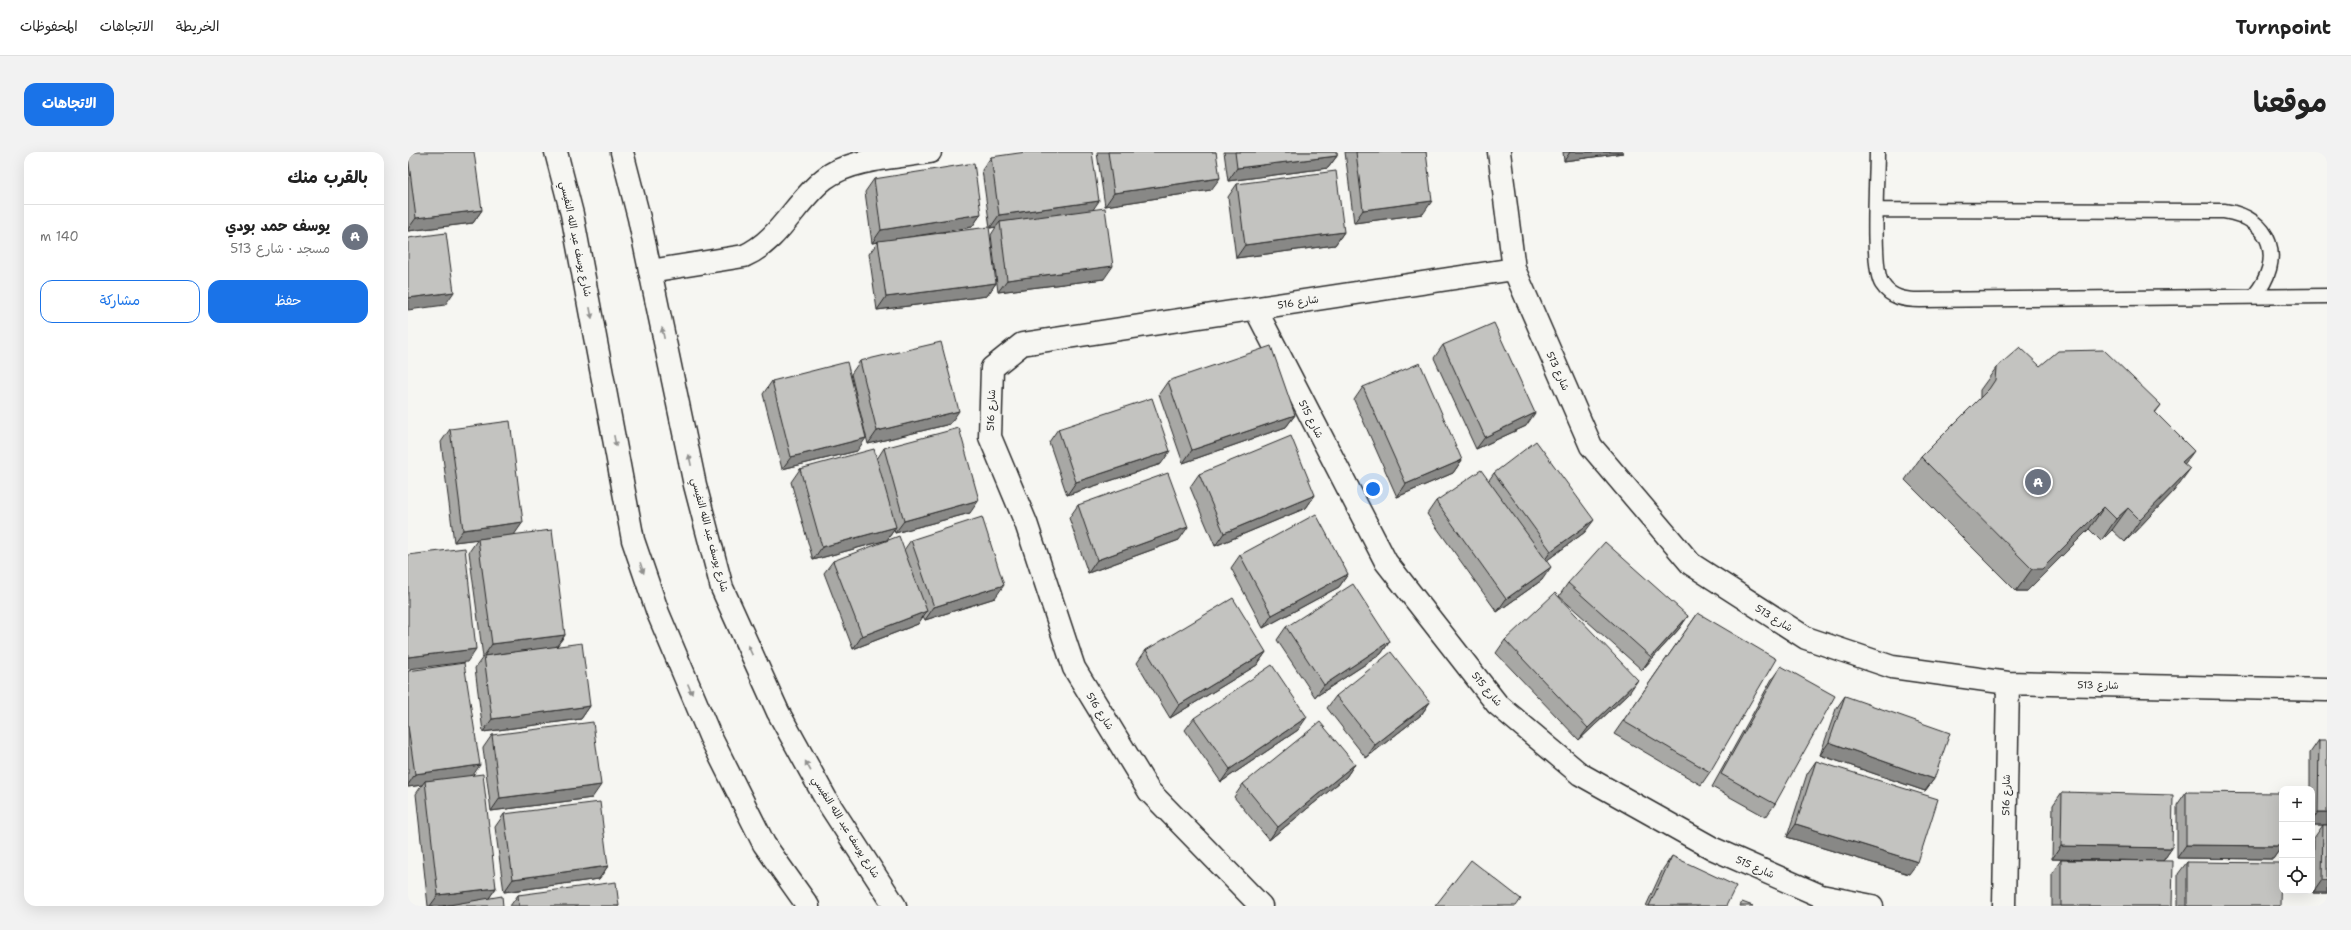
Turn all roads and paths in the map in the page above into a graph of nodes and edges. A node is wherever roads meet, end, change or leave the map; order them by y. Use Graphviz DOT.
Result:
graph roads {
  1 [pos="556,152"];
  2 [pos="622,152"];
  3 [pos="930,152"];
  4 [pos="1499,152"];
  5 [pos="1877,152"];
  6 [pos="1877,210"];
  7 [pos="1514,269"];
  8 [pos="650,271"];
  9 [pos="2254,296"];
  10 [pos="2327,296"];
  11 [pos="1255,308"];
  12 [pos="2008,683"];
  13 [pos="2327,685"];
  14 [pos="808,906"];
  15 [pos="896,906"];
  16 [pos="1261,906"];
  17 [pos="1872,906"];
  18 [pos="2004,906"];
  1 -- 14 [label="street, شارع يوسف عبد الله النفيسي, one-way"];
  2 -- 8 [label="street, شارع يوسف عبد الله النفيسي"];
  3 -- 8 [label="street"];
  4 -- 7 [label="street, شارع 513"];
  5 -- 6 [label="lane"];
  6 -- 9 [label="lane"];
  6 -- 9 [label="lane"];
  7 -- 11 [label="street, شارع 516"];
  7 -- 12 [label="street, شارع 513"];
  15 -- 8 [label="street, شارع يوسف عبد الله النفيسي, one-way"];
  9 -- 10 [label="lane"];
  11 -- 16 [label="street, شارع 516"];
  11 -- 17 [label="street, شارع 515"];
  12 -- 13 [label="street, شارع 513"];
  12 -- 18 [label="street, شارع 516"];
}
